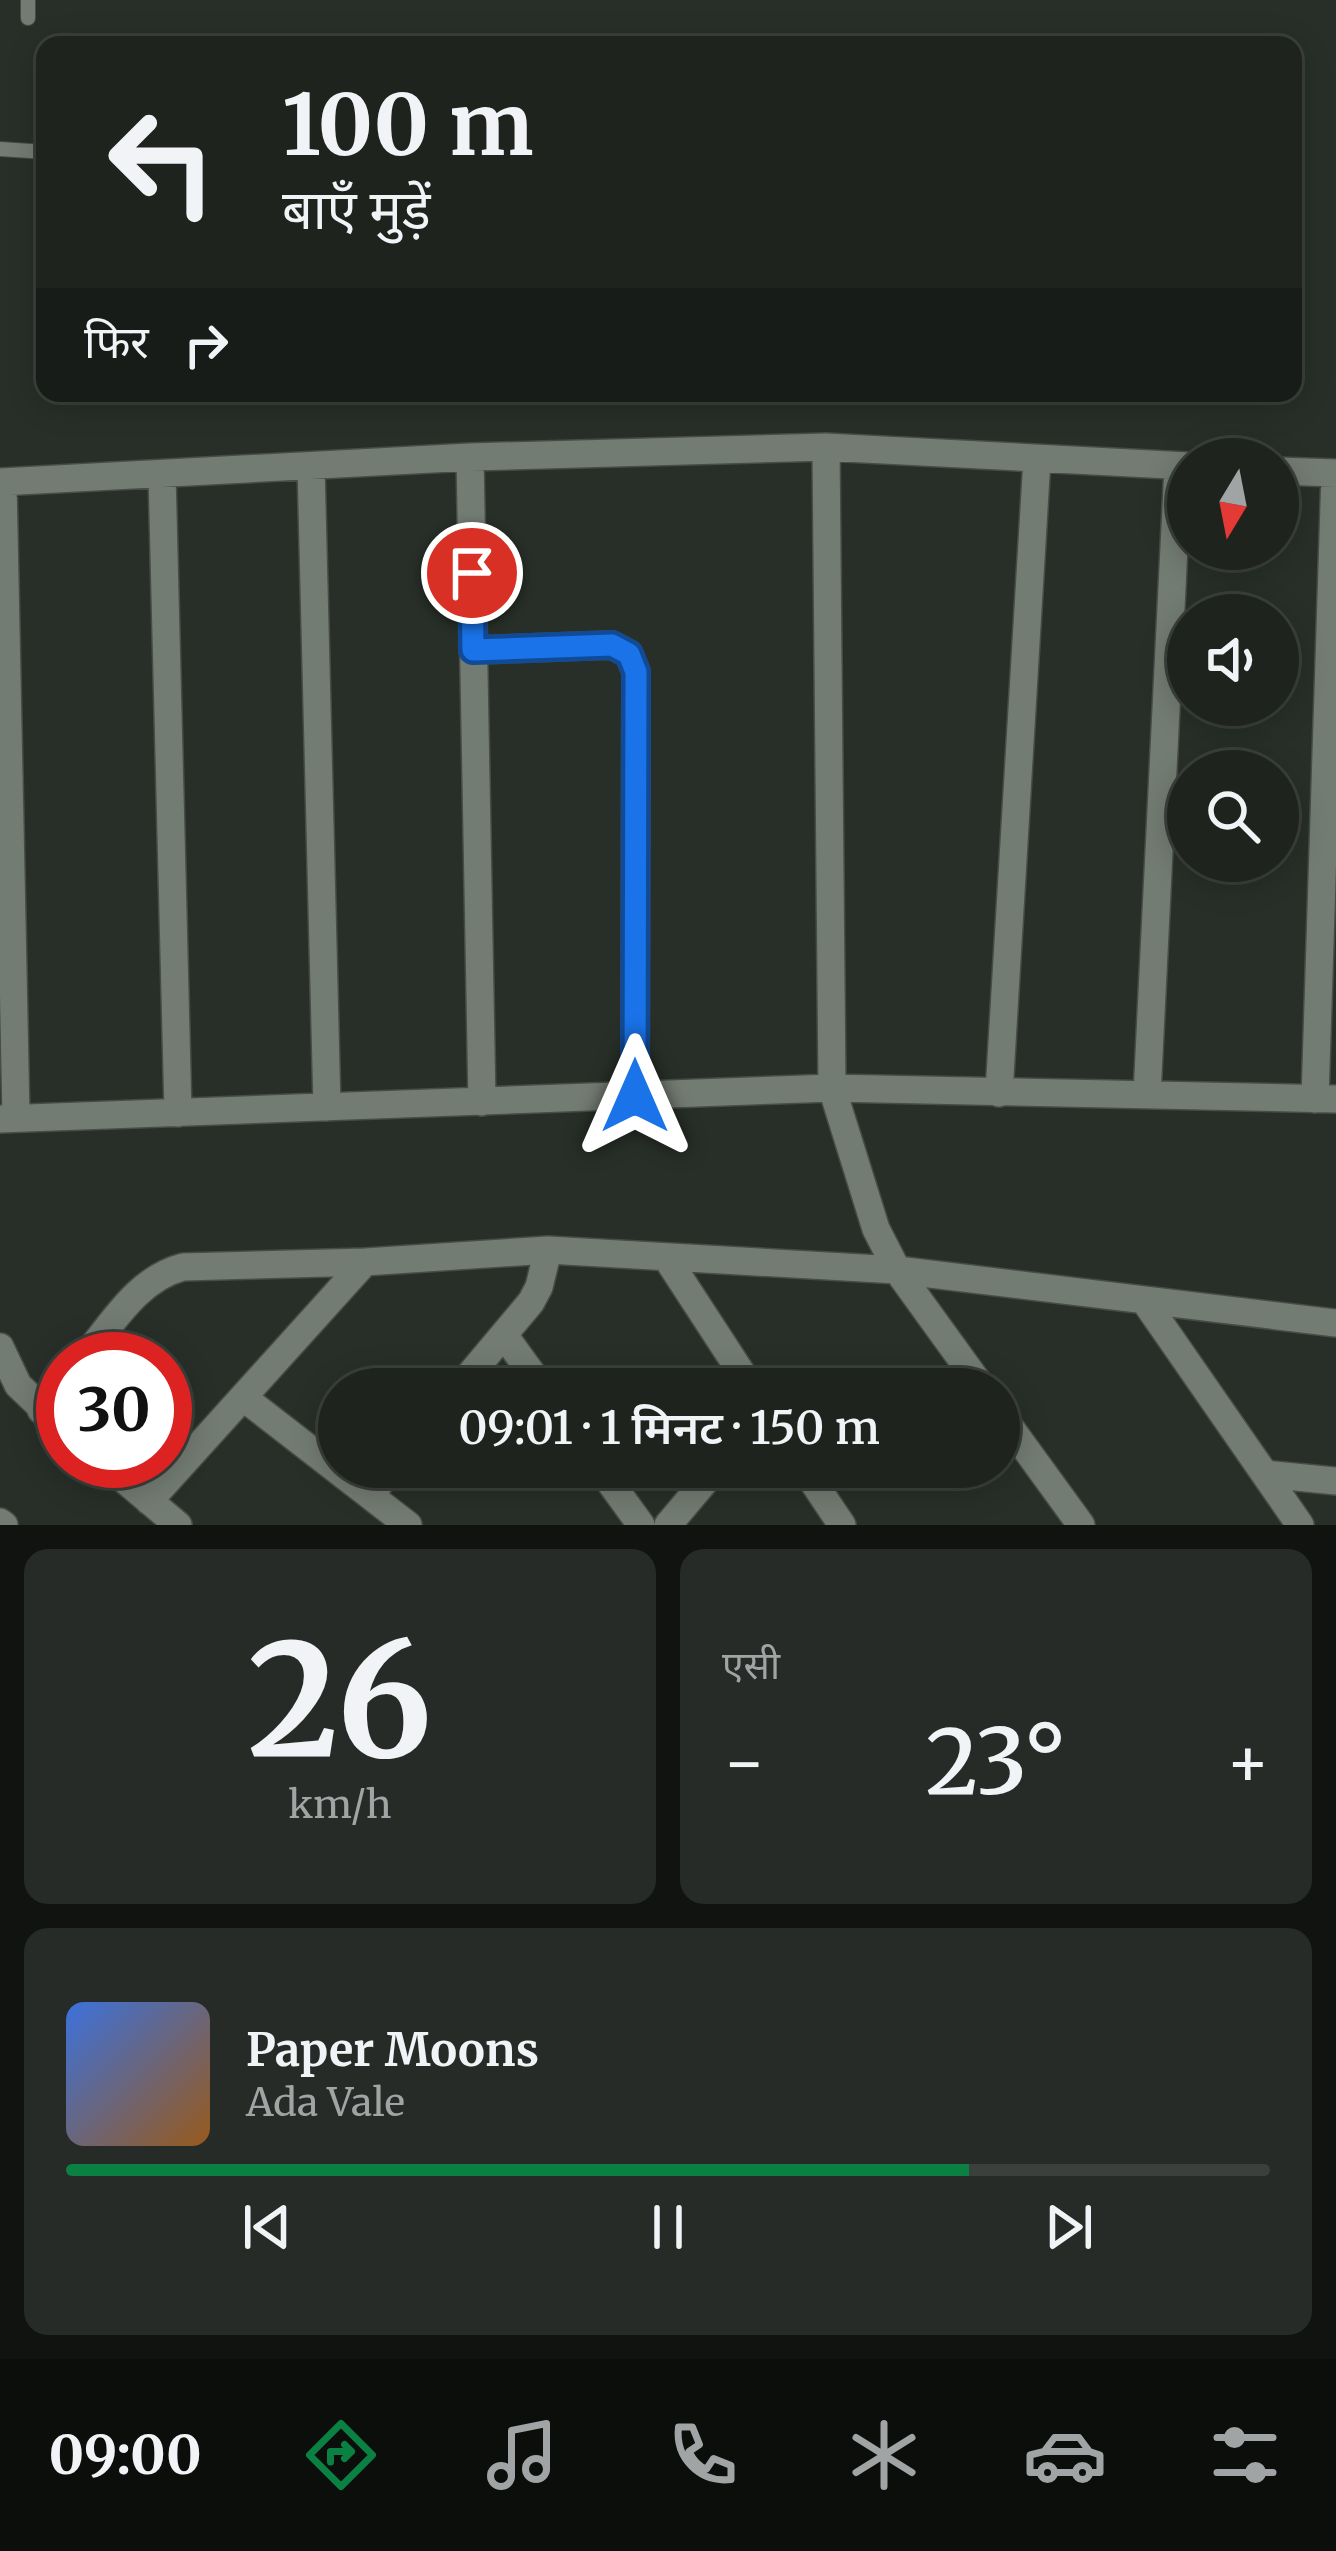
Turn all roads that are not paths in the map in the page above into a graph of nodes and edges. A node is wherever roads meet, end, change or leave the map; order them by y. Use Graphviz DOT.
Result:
graph roads {
  1 [pos="28,0"];
  2 [pos="28,18"];
  3 [pos="0,148"];
  4 [pos="36,151"];
  5 [pos="826,447"];
  6 [pos="470,457"];
  7 [pos="1037,459"];
  8 [pos="1167,465"];
  9 [pos="311,466"];
  10 [pos="1299,471"];
  11 [pos="1335,473"];
  12 [pos="162,474"];
  13 [pos="2,482"];
  14 [pos="1177,570"];
  15 [pos="473,650"];
  16 [pos="832,1088"];
  17 [pos="999,1093"];
  18 [pos="1147,1095"];
  19 [pos="635,1096"];
  20 [pos="1325,1099"];
  21 [pos="482,1102"];
  22 [pos="327,1107"];
  23 [pos="178,1113"];
  24 [pos="8,1118"];
  25 [pos="548,1250"];
  26 [pos="666,1257"];
  27 [pos="364,1262"];
  28 [pos="897,1270"];
  29 [pos="1144,1300"];
  30 [pos="1336,1323"];
  31 [pos="105,1332"];
  32 [pos="504,1335"];
  33 [pos="0,1347"];
  34 [pos="476,1368"];
  35 [pos="528,1368"];
  36 [pos="738,1368"];
  37 [pos="968,1368"];
  38 [pos="244,1398"];
  39 [pos="36,1403"];
  40 [pos="1020,1441"];
  41 [pos="1265,1474"];
  42 [pos="1336,1481"];
  43 [pos="134,1488"];
  44 [pos="376,1488"];
  45 [pos="614,1488"];
  46 [pos="699,1488"];
  47 [pos="817,1488"];
  48 [pos="370,1495"];
  49 [pos="149,1501"];
  50 [pos="178,1525"];
  51 [pos="408,1525"];
  52 [pos="641,1525"];
  53 [pos="668,1525"];
  54 [pos="842,1525"];
  55 [pos="1081,1525"];
  56 [pos="1300,1525"];
  1 -- 2 [label="lane"];
  3 -- 4 [label="lane"];
  5 -- 6 [label="street"];
  5 -- 7 [label="street"];
  5 -- 16 [label="street"];
  6 -- 9 [label="street"];
  6 -- 15 [label="street"];
  7 -- 8 [label="street"];
  7 -- 17 [label="street"];
  9 -- 12 [label="street"];
  9 -- 22 [label="street"];
  10 -- 11 [label="street"];
  11 -- 20 [label="street"];
  12 -- 13 [label="street"];
  12 -- 23 [label="street"];
  13 -- 24 [label="street"];
  14 -- 18 [label="street"];
  15 -- 19 [label="street"];
  15 -- 21 [label="street"];
  16 -- 17 [label="street"];
  16 -- 19 [label="street"];
  16 -- 28 [label="street"];
  17 -- 18 [label="street"];
  18 -- 20 [label="street"];
  19 -- 21 [label="street"];
  21 -- 22 [label="street"];
  22 -- 23 [label="street"];
  23 -- 24 [label="street"];
  25 -- 26 [label="street"];
  25 -- 27 [label="street"];
  25 -- 32 [label="street"];
  26 -- 28 [label="street"];
  26 -- 36 [label="street"];
  27 -- 31 [label="street"];
  27 -- 38 [label="street"];
  28 -- 29 [label="street"];
  28 -- 37 [label="street"];
  29 -- 30 [label="street"];
  29 -- 41 [label="street"];
  32 -- 34 [label="street"];
  32 -- 35 [label="street"];
  33 -- 39 [label="street"];
  38 -- 48 [label="street"];
  38 -- 49 [label="street"];
  40 -- 55 [label="street"];
  41 -- 42 [label="street"];
  41 -- 56 [label="street"];
  43 -- 49 [label="street"];
  44 -- 48 [label="street"];
  45 -- 52 [label="street"];
  46 -- 53 [label="street"];
  47 -- 54 [label="street"];
  48 -- 51 [label="street"];
  49 -- 50 [label="street"];
}
